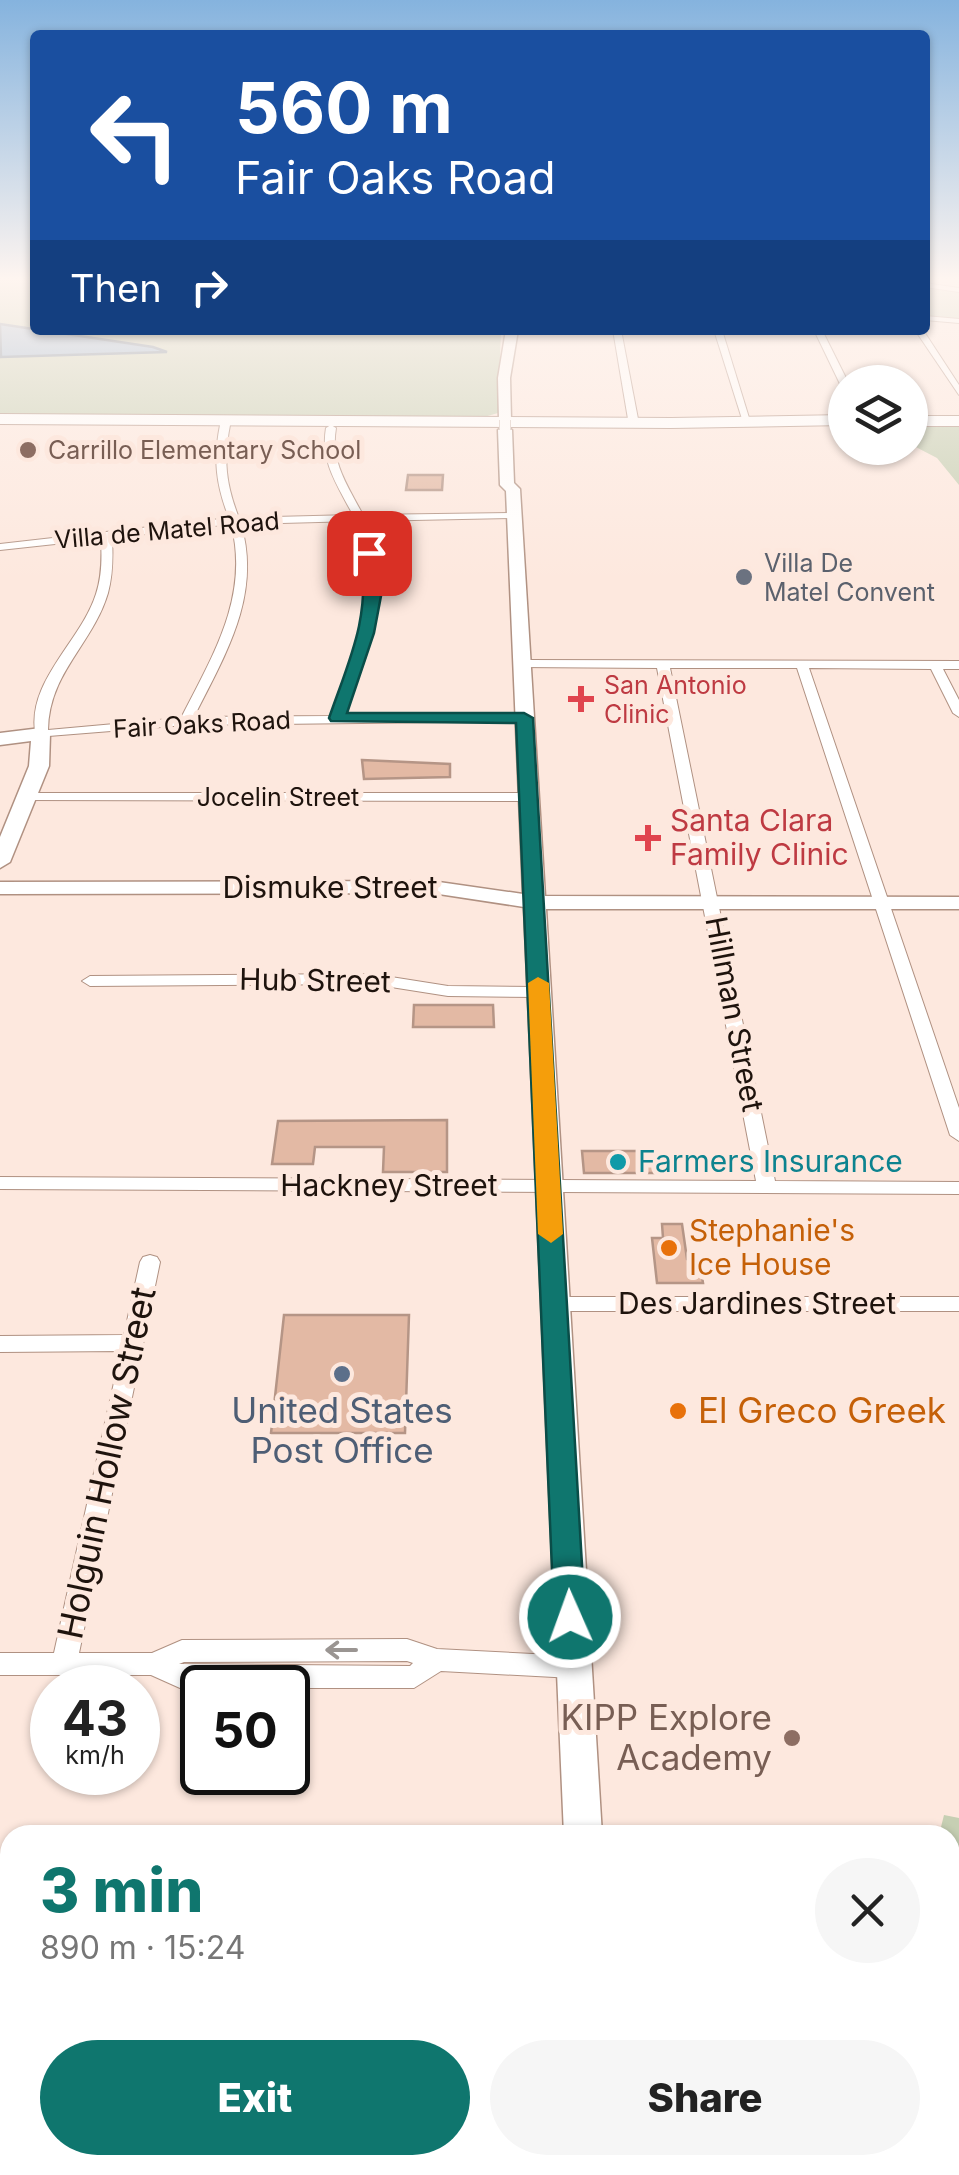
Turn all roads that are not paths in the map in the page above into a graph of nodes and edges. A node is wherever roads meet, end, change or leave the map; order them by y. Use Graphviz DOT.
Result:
graph roads {
  1 [pos="510,378"];
  2 [pos="626,378"];
  3 [pos="733,378"];
  4 [pos="0,419"];
  5 [pos="634,419"];
  6 [pos="747,419"];
  7 [pos="172,420"];
  8 [pos="928,421"];
  9 [pos="959,421"];
  10 [pos="809,422"];
  11 [pos="828,422"];
  12 [pos="224,425"];
  13 [pos="511,425"];
  14 [pos="331,428"];
  15 [pos="514,515"];
  16 [pos="359,516"];
  17 [pos="233,521"];
  18 [pos="106,534"];
  19 [pos="0,547"];
  20 [pos="522,664"];
  21 [pos="663,664"];
  22 [pos="802,665"];
  23 [pos="935,665"];
  24 [pos="959,665"];
  25 [pos="959,712"];
  26 [pos="337,718"];
  27 [pos="524,718"];
  28 [pos="186,721"];
  29 [pos="41,734"];
  30 [pos="0,739"];
  31 [pos="528,796"];
  32 [pos="27,797"];
  33 [pos="0,862"];
  34 [pos="0,888"];
  35 [pos="536,902"];
  36 [pos="713,902"];
  37 [pos="882,902"];
  38 [pos="959,903"];
  39 [pos="90,982"];
  40 [pos="539,992"];
  41 [pos="959,1135"];
  42 [pos="0,1184"];
  43 [pos="548,1186"];
  44 [pos="767,1188"];
  45 [pos="959,1188"];
  46 [pos="150,1262"];
  47 [pos="554,1304"];
  48 [pos="959,1304"];
  49 [pos="132,1343"];
  50 [pos="0,1344"];
  51 [pos="0,1664"];
  52 [pos="64,1664"];
  53 [pos="572,1667"];
  54 [pos="582,1825"];
  1 -- 13 [label="main road"];
  2 -- 5 [label="street"];
  3 -- 6 [label="street"];
  4 -- 7 [label="main road"];
  5 -- 6 [label="main road"];
  5 -- 13 [label="main road"];
  6 -- 10 [label="main road"];
  7 -- 10 [label="main road"];
  7 -- 12 [label="main road"];
  7 -- 13 [label="main road"];
  8 -- 9 [label="main road"];
  10 -- 11 [label="main road"];
  10 -- 13 [label="main road"];
  12 -- 14 [label="main road"];
  12 -- 17 [label="street"];
  13 -- 14 [label="main road"];
  13 -- 15 [label="main road"];
  14 -- 16 [label="street"];
  15 -- 16 [label="street, Villa de Matel Road"];
  15 -- 20 [label="main road"];
  16 -- 17 [label="street, Villa de Matel Road"];
  16 -- 26 [label="street"];
  17 -- 18 [label="street, Villa de Matel Road"];
  17 -- 28 [label="street"];
  18 -- 19 [label="street, Villa de Matel Road"];
  18 -- 29 [label="street"];
  20 -- 21 [label="street"];
  20 -- 27 [label="main road"];
  21 -- 22 [label="street"];
  21 -- 36 [label="street, Hillman Street"];
  22 -- 23 [label="street"];
  22 -- 37 [label="street"];
  23 -- 24 [label="street"];
  23 -- 25 [label="street"];
  26 -- 27 [label="street, Fair Oaks Road"];
  26 -- 28 [label="street, Fair Oaks Road"];
  27 -- 31 [label="main road"];
  28 -- 29 [label="street, Fair Oaks Road"];
  29 -- 30 [label="main road, Fair Oaks Road"];
  29 -- 32 [label="main road"];
  31 -- 32 [label="street, Jocelin Street"];
  31 -- 35 [label="main road"];
  32 -- 33 [label="main road"];
  34 -- 35 [label="main road, Dismuke Street"];
  35 -- 36 [label="main road, Dismuke Street"];
  35 -- 40 [label="main road"];
  36 -- 37 [label="main road, Dismuke Street"];
  36 -- 44 [label="street, Hillman Street"];
  37 -- 38 [label="main road, Dismuke Street"];
  37 -- 41 [label="street"];
  39 -- 40 [label="street, Hub Street"];
  40 -- 43 [label="main road"];
  42 -- 43 [label="street, Hackney Street"];
  43 -- 44 [label="street, Hackney Street"];
  43 -- 47 [label="main road"];
  44 -- 45 [label="street, Hackney Street"];
  46 -- 49 [label="street, Holguin Hollow Street"];
  47 -- 48 [label="street, Des Jardines Street"];
  47 -- 53 [label="main road"];
  49 -- 50 [label="street"];
  49 -- 52 [label="street, Holguin Hollow Street"];
  51 -- 52 [label="street"];
  52 -- 53 [label="street"];
  53 -- 54 [label="main road"];
}
